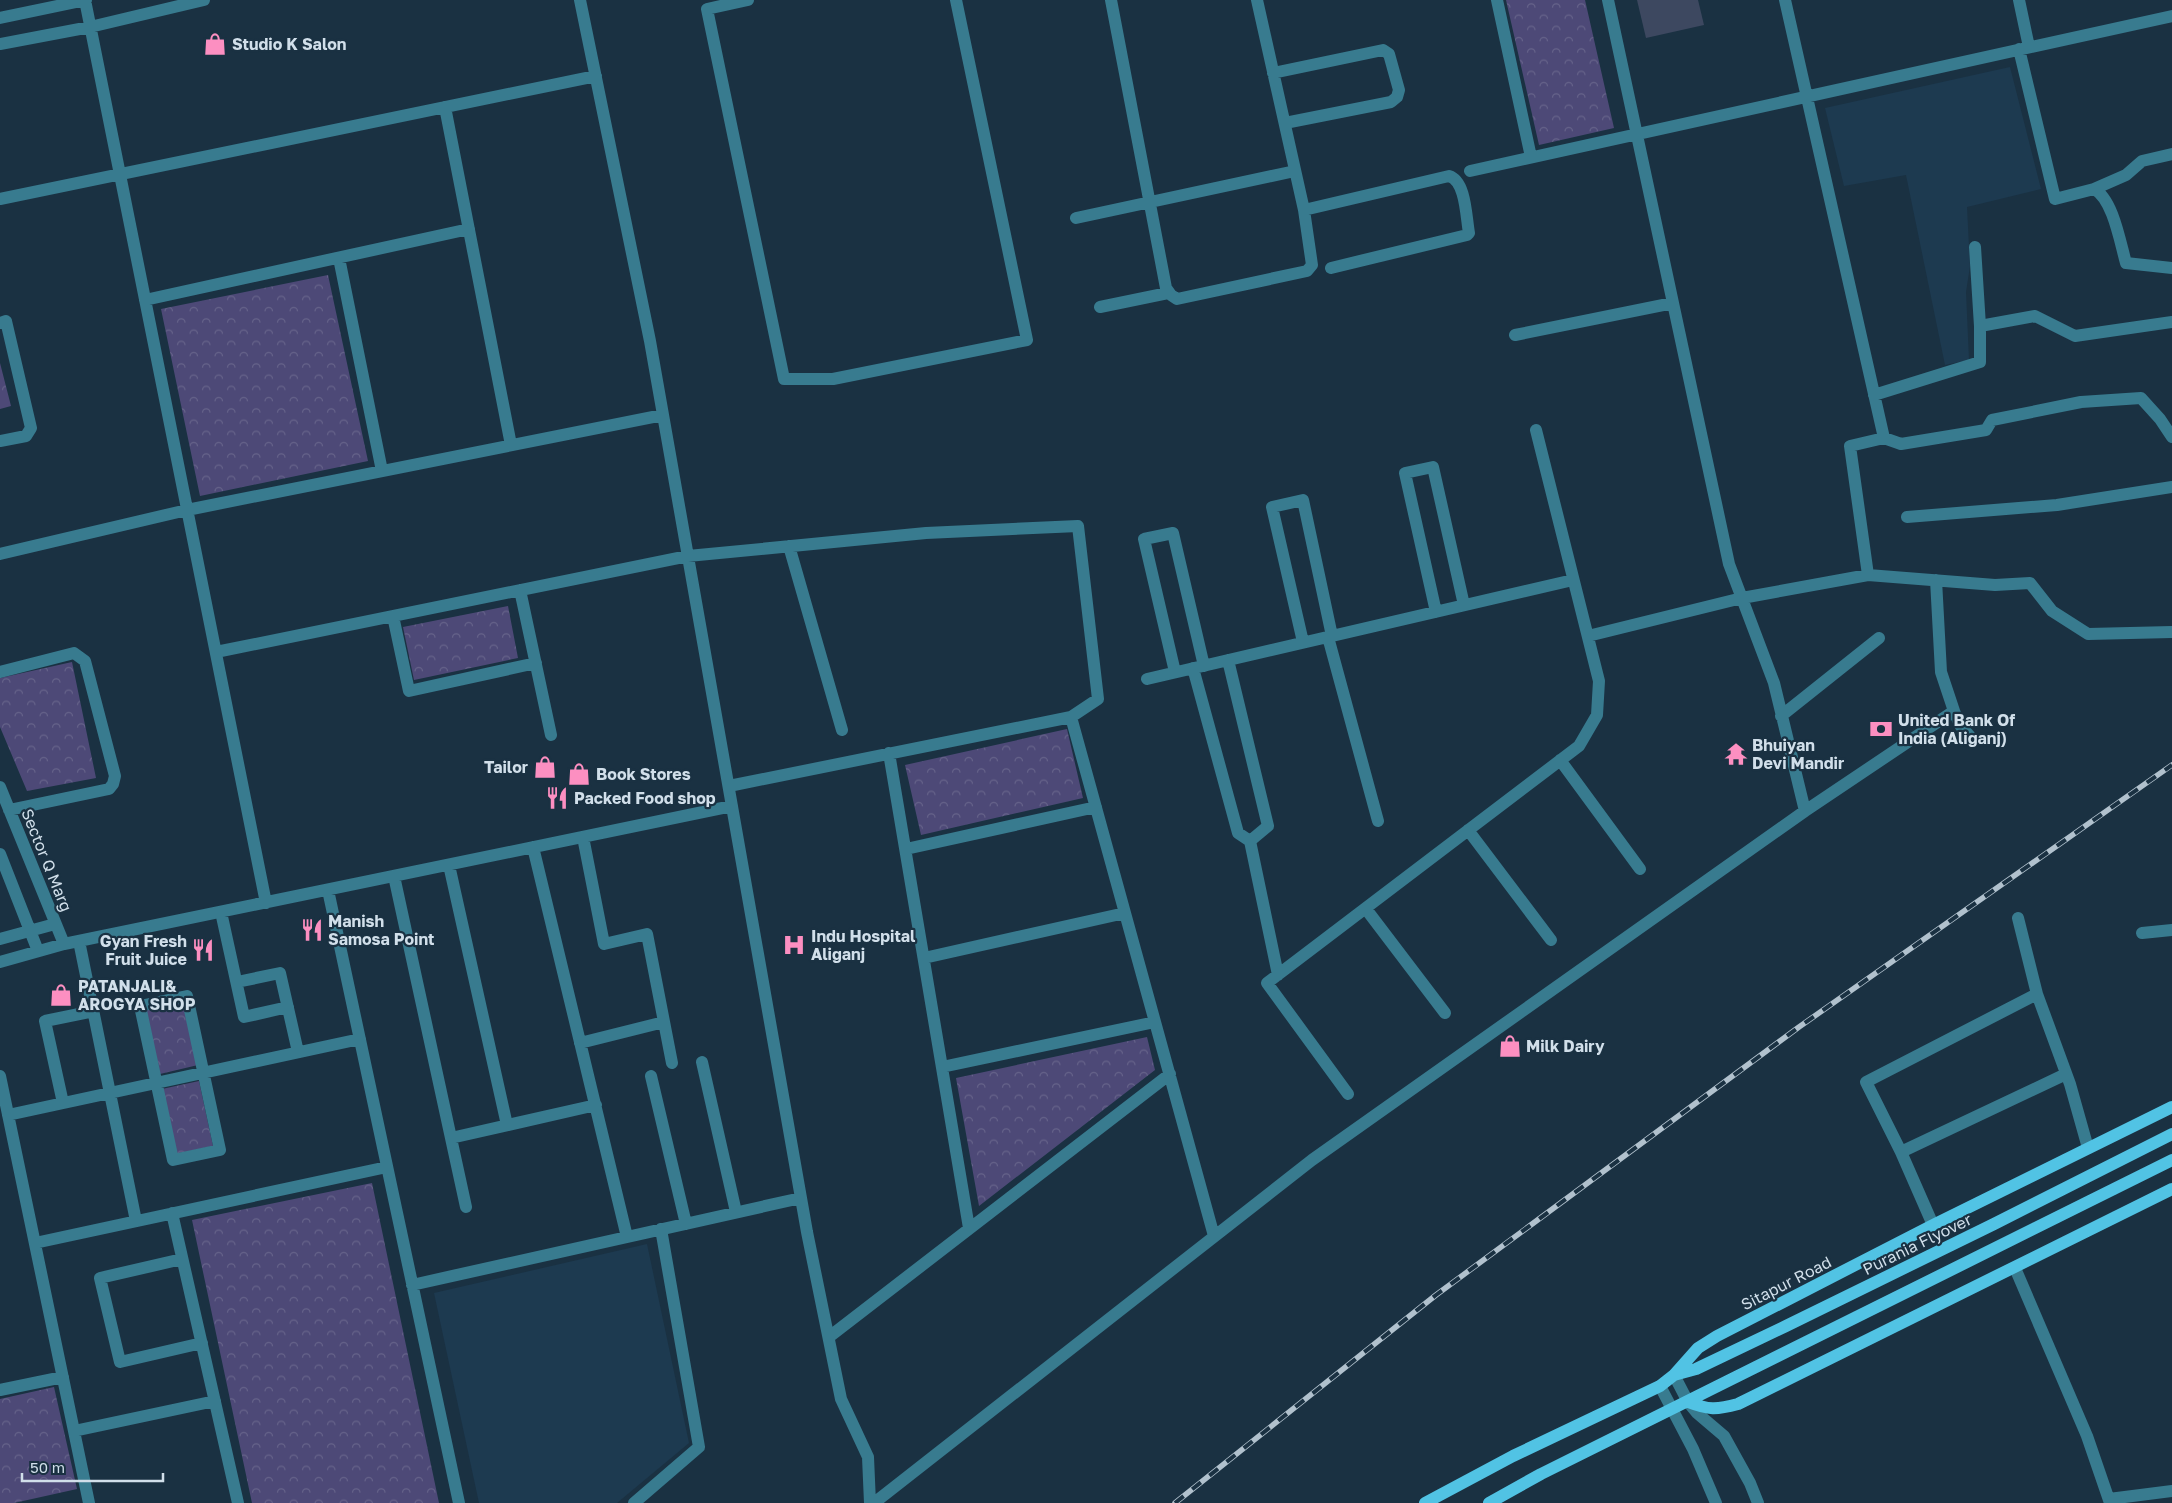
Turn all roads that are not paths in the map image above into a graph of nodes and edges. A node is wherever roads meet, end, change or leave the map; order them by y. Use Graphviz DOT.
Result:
graph roads {
  1 [pos="85,0"];
  2 [pos="580,0"];
  3 [pos="748,0"];
  4 [pos="956,0"];
  5 [pos="1111,0"];
  6 [pos="1257,0"];
  7 [pos="1498,0"];
  8 [pos="1608,0"];
  9 [pos="1786,0"];
  10 [pos="2019,0"];
  11 [pos="195,1"];
  12 [pos="706,4"];
  13 [pos="2172,16"];
  14 [pos="0,18"];
  15 [pos="90,27"];
  16 [pos="0,44"];
  17 [pos="2024,48"];
  18 [pos="1273,73"];
  19 [pos="596,76"];
  20 [pos="1807,95"];
  21 [pos="445,107"];
  22 [pos="1285,124"];
  23 [pos="1636,133"];
  24 [pos="2172,154"];
  25 [pos="1532,157"];
  26 [pos="1295,171"];
  27 [pos="1470,171"];
  28 [pos="120,175"];
  29 [pos="2094,189"];
  30 [pos="0,200"];
  31 [pos="1150,202"];
  32 [pos="1304,210"];
  33 [pos="1076,218"];
  34 [pos="469,229"];
  35 [pos="1974,247"];
  36 [pos="339,258"];
  37 [pos="1331,268"];
  38 [pos="2172,268"];
  39 [pos="1168,293"];
  40 [pos="145,300"];
  41 [pos="1673,304"];
  42 [pos="1100,307"];
  43 [pos="0,322"];
  44 [pos="2172,322"];
  45 [pos="1980,326"];
  46 [pos="1515,335"];
  47 [pos="1874,395"];
  48 [pos="663,415"];
  49 [pos="1536,430"];
  50 [pos="2172,437"];
  51 [pos="1884,438"];
  52 [pos="0,441"];
  53 [pos="511,445"];
  54 [pos="382,471"];
  55 [pos="2172,488"];
  56 [pos="187,510"];
  57 [pos="1907,517"];
  58 [pos="790,546"];
  59 [pos="0,554"];
  60 [pos="688,556"];
  61 [pos="1868,575"];
  62 [pos="1573,580"];
  63 [pos="1936,580"];
  64 [pos="520,590"];
  65 [pos="1742,598"];
  66 [pos="1464,605"];
  67 [pos="1436,612"];
  68 [pos="393,616"];
  69 [pos="2172,632"];
  70 [pos="1330,636"];
  71 [pos="1588,636"];
  72 [pos="1879,638"];
  73 [pos="1303,642"];
  74 [pos="216,652"];
  75 [pos="1228,660"];
  76 [pos="536,663"];
  77 [pos="1198,667"];
  78 [pos="0,672"];
  79 [pos="1175,672"];
  80 [pos="1147,679"];
  81 [pos="1954,711"];
  82 [pos="1781,716"];
  83 [pos="1071,717"];
  84 [pos="842,730"];
  85 [pos="552,734"];
  86 [pos="1973,740"];
  87 [pos="889,754"];
  88 [pos="1560,760"];
  89 [pos="728,786"];
  90 [pos="0,787"];
  91 [pos="732,806"];
  92 [pos="1096,807"];
  93 [pos="9,810"];
  94 [pos="1804,811"];
  95 [pos="1378,820"];
  96 [pos="1468,830"];
  97 [pos="583,837"];
  98 [pos="1250,841"];
  99 [pos="533,847"];
  100 [pos="906,849"];
  101 [pos="0,854"];
  102 [pos="449,865"];
  103 [pos="1640,869"];
  104 [pos="394,876"];
  105 [pos="328,890"];
  106 [pos="266,903"];
  107 [pos="1366,909"];
  108 [pos="221,912"];
  109 [pos="1125,913"];
  110 [pos="2018,918"];
  111 [pos="55,924"];
  112 [pos="2172,930"];
  113 [pos="31,931"];
  114 [pos="2142,933"];
  115 [pos="0,939"];
  116 [pos="1551,940"];
  117 [pos="80,941"];
  118 [pos="64,944"];
  119 [pos="38,951"];
  120 [pos="924,958"];
  121 [pos="0,962"];
  122 [pos="1278,975"];
  123 [pos="237,982"];
  124 [pos="2037,994"];
  125 [pos="288,1007"];
  126 [pos="94,1011"];
  127 [pos="1444,1013"];
  128 [pos="664,1022"];
  129 [pos="1155,1022"];
  130 [pos="360,1039"];
  131 [pos="580,1043"];
  132 [pos="298,1052"];
  133 [pos="672,1062"];
  134 [pos="702,1062"];
  135 [pos="942,1067"];
  136 [pos="204,1073"];
  137 [pos="1170,1074"];
  138 [pos="2066,1074"];
  139 [pos="0,1076"];
  140 [pos="651,1076"];
  141 [pos="156,1083"];
  142 [pos="110,1093"];
  143 [pos="1348,1094"];
  144 [pos="63,1103"];
  145 [pos="596,1105"];
  146 [pos="2172,1107"];
  147 [pos="6,1122"];
  148 [pos="507,1125"];
  149 [pos="2172,1134"];
  150 [pos="451,1138"];
  151 [pos="2088,1148"];
  152 [pos="1901,1152"];
  153 [pos="2172,1160"];
  154 [pos="387,1167"];
  155 [pos="2172,1189"];
  156 [pos="801,1198"];
  157 [pos="466,1207"];
  158 [pos="736,1212"];
  159 [pos="172,1213"];
  160 [pos="136,1221"];
  161 [pos="686,1224"];
  162 [pos="1933,1225"];
  163 [pos="969,1228"];
  164 [pos="661,1229"];
  165 [pos="627,1236"];
  166 [pos="1214,1236"];
  167 [pos="35,1243"];
  168 [pos="182,1259"];
  169 [pos="2015,1268"];
  170 [pos="412,1285"];
  171 [pos="829,1337"];
  172 [pos="202,1343"];
  173 [pos="1674,1375"];
  174 [pos="62,1377"];
  175 [pos="1660,1386"];
  176 [pos="0,1390"];
  177 [pos="215,1401"];
  178 [pos="1688,1402"];
  179 [pos="1672,1410"];
  180 [pos="74,1431"];
  181 [pos="2172,1491"];
  182 [pos="2110,1501"];
  183 [pos="85,1502"];
  184 [pos="236,1503"];
  185 [pos="459,1503"];
  186 [pos="634,1503"];
  187 [pos="870,1503"];
  188 [pos="874,1503"];
  189 [pos="1425,1503"];
  190 [pos="1489,1503"];
  191 [pos="1716,1503"];
  192 [pos="1758,1503"];
  1 -- 14 [label="street"];
  1 -- 15 [label="street"];
  2 -- 19 [label="street"];
  3 -- 12 [label="street"];
  4 -- 12 [label="street"];
  5 -- 31 [label="street"];
  6 -- 18 [label="street"];
  7 -- 25 [label="street"];
  8 -- 23 [label="street"];
  9 -- 20 [label="street"];
  10 -- 17 [label="street"];
  11 -- 15 [label="street"];
  13 -- 17 [label="street"];
  15 -- 16 [label="street"];
  15 -- 28 [label="street"];
  17 -- 20 [label="street"];
  17 -- 29 [label="street"];
  18 -- 22 [label="street"];
  18 -- 22 [label="street"];
  19 -- 21 [label="street"];
  19 -- 48 [label="street"];
  20 -- 23 [label="street"];
  20 -- 47 [label="street"];
  21 -- 28 [label="street"];
  21 -- 34 [label="street"];
  22 -- 26 [label="street"];
  23 -- 25 [label="street"];
  23 -- 41 [label="street"];
  24 -- 29 [label="street"];
  25 -- 27 [label="street"];
  26 -- 31 [label="street"];
  26 -- 32 [label="street"];
  28 -- 30 [label="street"];
  28 -- 40 [label="street"];
  29 -- 38 [label="street"];
  31 -- 33 [label="street"];
  31 -- 39 [label="street"];
  32 -- 37 [label="street"];
  32 -- 39 [label="street"];
  34 -- 36 [label="street"];
  34 -- 53 [label="street"];
  35 -- 45 [label="street"];
  36 -- 40 [label="street"];
  36 -- 54 [label="street"];
  39 -- 42 [label="street"];
  40 -- 56 [label="street"];
  41 -- 46 [label="street"];
  41 -- 65 [label="street"];
  43 -- 52 [label="street"];
  44 -- 45 [label="street"];
  45 -- 47 [label="street"];
  47 -- 51 [label="street"];
  48 -- 53 [label="street"];
  48 -- 60 [label="street"];
  49 -- 62 [label="street"];
  50 -- 51 [label="street"];
  51 -- 61 [label="street"];
  53 -- 54 [label="street"];
  54 -- 56 [label="street"];
  55 -- 57 [label="street"];
  56 -- 59 [label="street"];
  56 -- 74 [label="street"];
  58 -- 60 [label="street"];
  58 -- 83 [label="street"];
  58 -- 84 [label="street"];
  60 -- 64 [label="street"];
  60 -- 89 [label="street"];
  61 -- 63 [label="street"];
  61 -- 65 [label="street"];
  62 -- 66 [label="street"];
  62 -- 71 [label="street"];
  63 -- 69 [label="street"];
  63 -- 81 [label="street"];
  64 -- 68 [label="street"];
  64 -- 76 [label="street"];
  65 -- 71 [label="street"];
  65 -- 82 [label="street"];
  66 -- 67 [label="street"];
  66 -- 67 [label="street"];
  67 -- 70 [label="street"];
  68 -- 74 [label="street"];
  68 -- 76 [label="street"];
  70 -- 73 [label="street"];
  70 -- 73 [label="street"];
  70 -- 95 [label="street"];
  71 -- 88 [label="street"];
  72 -- 82 [label="street"];
  73 -- 75 [label="street"];
  74 -- 106 [label="street"];
  75 -- 77 [label="street"];
  75 -- 98 [label="street"];
  76 -- 85 [label="street"];
  77 -- 79 [label="street"];
  77 -- 79 [label="street"];
  77 -- 98 [label="street"];
  78 -- 93 [label="street"];
  79 -- 80 [label="street"];
  81 -- 86 [label="street"];
  81 -- 94 [label="street"];
  82 -- 94 [label="street"];
  83 -- 87 [label="street"];
  83 -- 92 [label="street"];
  87 -- 89 [label="street"];
  87 -- 100 [label="street"];
  88 -- 96 [label="street"];
  88 -- 103 [label="street"];
  89 -- 91 [label="street"];
  90 -- 93 [label="street, Sector Q Marg"];
  91 -- 97 [label="street"];
  91 -- 156 [label="street"];
  92 -- 100 [label="street"];
  92 -- 109 [label="street"];
  93 -- 111 [label="street, Sector Q Marg"];
  94 -- 166 [label="street"];
  96 -- 107 [label="street"];
  96 -- 116 [label="street"];
  97 -- 99 [label="street"];
  97 -- 128 [label="street"];
  98 -- 122 [label="street"];
  99 -- 102 [label="street"];
  99 -- 131 [label="street"];
  100 -- 120 [label="street"];
  101 -- 113 [label="street"];
  102 -- 104 [label="street"];
  102 -- 148 [label="street"];
  104 -- 105 [label="street"];
  104 -- 150 [label="street"];
  105 -- 106 [label="street"];
  105 -- 130 [label="street"];
  106 -- 108 [label="street"];
  107 -- 122 [label="street"];
  107 -- 127 [label="street"];
  108 -- 117 [label="street"];
  108 -- 123 [label="street"];
  109 -- 120 [label="street"];
  109 -- 129 [label="street"];
  110 -- 124 [label="street"];
  111 -- 113 [label="street"];
  111 -- 118 [label="street, Sector Q Marg"];
  112 -- 114 [label="street"];
  113 -- 115 [label="street"];
  113 -- 119 [label="street"];
  117 -- 118 [label="street"];
  117 -- 126 [label="street"];
  118 -- 119 [label="street"];
  119 -- 121 [label="street"];
  120 -- 135 [label="street"];
  122 -- 143 [label="street"];
  123 -- 125 [label="street"];
  123 -- 125 [label="street"];
  124 -- 138 [label="street"];
  124 -- 152 [label="street"];
  125 -- 132 [label="street"];
  126 -- 142 [label="street"];
  126 -- 144 [label="street"];
  128 -- 131 [label="street"];
  128 -- 133 [label="street"];
  129 -- 135 [label="street"];
  129 -- 137 [label="street"];
  130 -- 132 [label="street"];
  130 -- 154 [label="street"];
  131 -- 145 [label="street"];
  132 -- 136 [label="street"];
  134 -- 158 [label="street"];
  135 -- 163 [label="street"];
  136 -- 141 [label="street"];
  136 -- 141 [label="street"];
  136 -- 141 [label="street"];
  137 -- 163 [label="street"];
  137 -- 166 [label="street"];
  138 -- 151 [label="street"];
  138 -- 152 [label="street"];
  139 -- 147 [label="street"];
  140 -- 161 [label="street"];
  141 -- 142 [label="street"];
  142 -- 144 [label="street"];
  142 -- 160 [label="street"];
  144 -- 147 [label="street"];
  145 -- 148 [label="street"];
  145 -- 165 [label="street"];
  146 -- 151 [label="main road, Sitapur Road"];
  147 -- 167 [label="street"];
  148 -- 150 [label="street"];
  149 -- 173 [label="main road, Purania Flyover"];
  150 -- 157 [label="street"];
  151 -- 162 [label="main road, Sitapur Road"];
  152 -- 162 [label="street"];
  153 -- 178 [label="main road"];
  154 -- 159 [label="street"];
  154 -- 170 [label="street"];
  155 -- 169 [label="main road"];
  156 -- 158 [label="street"];
  156 -- 171 [label="street"];
  158 -- 161 [label="street"];
  159 -- 160 [label="street"];
  159 -- 168 [label="street"];
  160 -- 167 [label="street"];
  161 -- 164 [label="street"];
  162 -- 173 [label="main road, Sitapur Road"];
  163 -- 171 [label="street"];
  164 -- 165 [label="street"];
  164 -- 186 [label="street"];
  165 -- 170 [label="street"];
  166 -- 188 [label="street"];
  167 -- 174 [label="street"];
  168 -- 172 [label="street"];
  168 -- 172 [label="street"];
  169 -- 178 [label="main road"];
  169 -- 182 [label="street"];
  170 -- 185 [label="street"];
  171 -- 187 [label="street"];
  172 -- 177 [label="street"];
  173 -- 175 [label="main road, Sitapur Road"];
  173 -- 178 [label="street"];
  174 -- 176 [label="street"];
  174 -- 180 [label="street"];
  175 -- 179 [label="street"];
  175 -- 189 [label="main road, Sitapur Road"];
  177 -- 180 [label="street"];
  177 -- 184 [label="street"];
  178 -- 179 [label="main road"];
  178 -- 192 [label="street"];
  179 -- 190 [label="main road"];
  179 -- 191 [label="street"];
  180 -- 183 [label="street"];
  181 -- 182 [label="street"];
}
